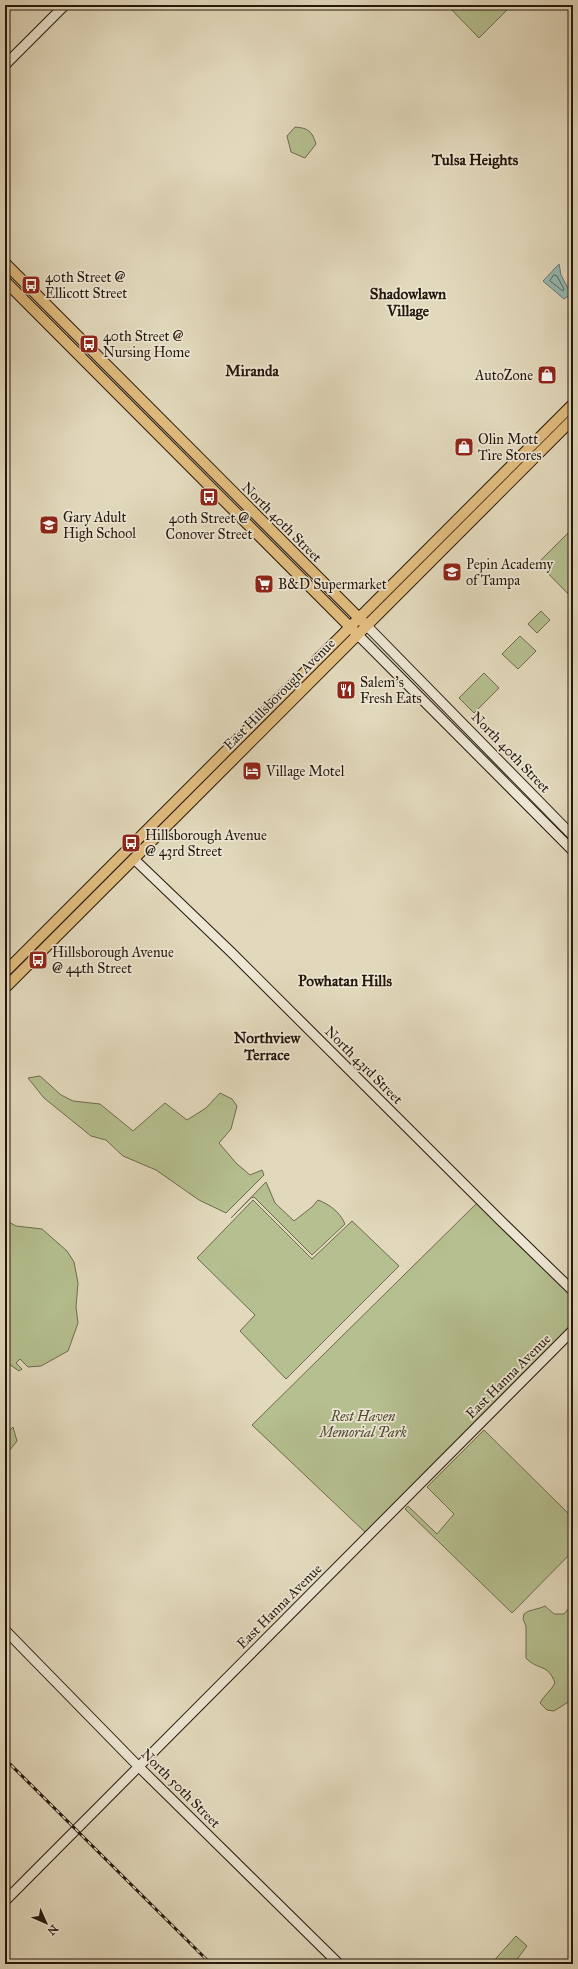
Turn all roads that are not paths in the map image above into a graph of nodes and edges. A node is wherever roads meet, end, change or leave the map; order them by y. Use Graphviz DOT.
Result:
graph roads {
  1 [pos="65,5"];
  2 [pos="5,66"];
  3 [pos="5,263"];
  4 [pos="5,281"];
  5 [pos="66,342"];
  6 [pos="92,351"];
  7 [pos="79,355"];
  8 [pos="109,368"];
  9 [pos="573,404"];
  10 [pos="573,419"];
  11 [pos="526,452"];
  12 [pos="525,467"];
  13 [pos="474,502"];
  14 [pos="467,526"];
  15 [pos="359,618"];
  16 [pos="367,626"];
  17 [pos="350,627"];
  18 [pos="358,635"];
  19 [pos="573,836"];
  20 [pos="139,837"];
  21 [pos="126,850"];
  22 [pos="573,851"];
  23 [pos="134,859"];
  24 [pos="121,871"];
  25 [pos="5,972"];
  26 [pos="5,988"];
  27 [pos="573,1291"];
  28 [pos="573,1330"];
  29 [pos="5,1630"];
  30 [pos="139,1767"];
  31 [pos="5,1901"];
  32 [pos="339,1964"];
  1 -- 2 [label="street"];
  3 -- 6 [label="main road, North 40th Street"];
  4 -- 5 [label="main road, North 40th Street"];
  5 -- 6 [label="main road"];
  5 -- 7 [label="main road, North 40th Street"];
  6 -- 8 [label="main road, North 40th Street"];
  7 -- 8 [label="main road"];
  7 -- 17 [label="main road, North 40th Street"];
  8 -- 15 [label="main road, North 40th Street"];
  9 -- 11 [label="main road, East Hillsborough Avenue"];
  10 -- 12 [label="main road, East Hillsborough Avenue"];
  11 -- 12 [label="main road"];
  11 -- 13 [label="main road, East Hillsborough Avenue"];
  12 -- 14 [label="main road, East Hillsborough Avenue"];
  13 -- 14 [label="main road"];
  13 -- 15 [label="main road, East Hillsborough Avenue"];
  14 -- 16 [label="main road, East Hillsborough Avenue"];
  15 -- 16 [label="main road, North 40th Street"];
  15 -- 17 [label="main road, East Hillsborough Avenue"];
  16 -- 18 [label="main road, East Hillsborough Avenue"];
  16 -- 19 [label="street, North 40th Street"];
  17 -- 18 [label="main road, North 40th Street"];
  17 -- 20 [label="main road, East Hillsborough Avenue"];
  18 -- 22 [label="street, North 40th Street"];
  18 -- 23 [label="main road, East Hillsborough Avenue"];
  20 -- 21 [label="main road, East Hillsborough Avenue"];
  20 -- 23 [label="main road"];
  21 -- 24 [label="main road"];
  21 -- 25 [label="main road, East Hillsborough Avenue"];
  23 -- 24 [label="main road, East Hillsborough Avenue"];
  23 -- 27 [label="street, North 43rd Street"];
  24 -- 26 [label="main road, East Hillsborough Avenue"];
  28 -- 30 [label="street, East Hanna Avenue"];
  29 -- 30 [label="street, North 50th Street"];
  30 -- 31 [label="street, East Hanna Avenue"];
  30 -- 32 [label="street, North 50th Street"];
}
